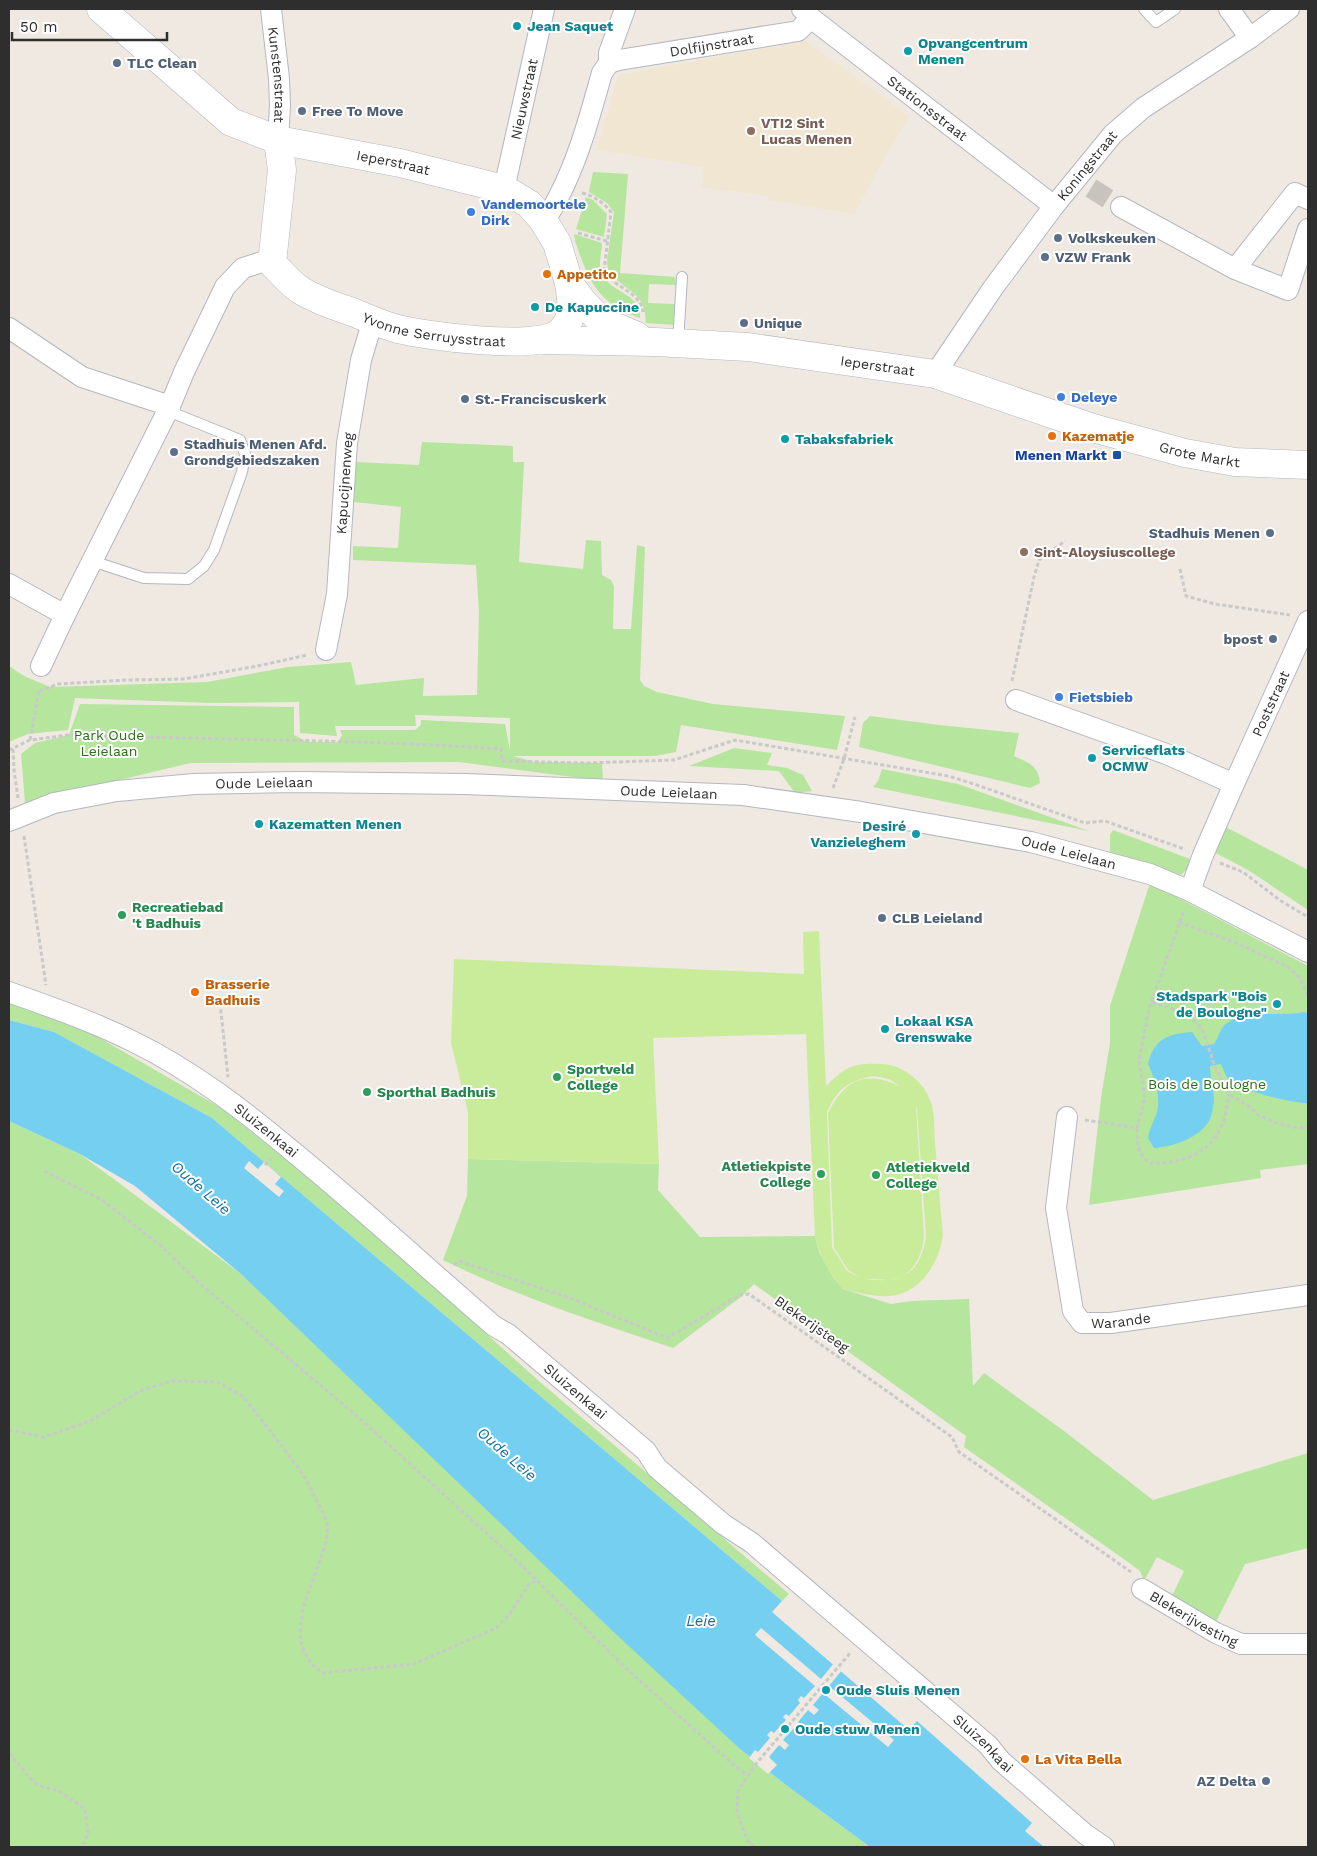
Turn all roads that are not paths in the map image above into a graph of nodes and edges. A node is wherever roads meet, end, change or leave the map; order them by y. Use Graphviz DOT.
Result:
graph roads {
  1 [pos="101,9"];
  2 [pos="271,9"];
  3 [pos="544,9"];
  4 [pos="625,9"];
  5 [pos="1144,9"];
  6 [pos="1175,9"];
  7 [pos="1229,9"];
  8 [pos="1289,9"];
  9 [pos="807,14"];
  10 [pos="1250,38"];
  11 [pos="609,63"];
  12 [pos="278,140"];
  13 [pos="504,189"];
  14 [pos="1308,198"];
  15 [pos="1054,206"];
  16 [pos="1120,207"];
  17 [pos="543,220"];
  18 [pos="1308,229"];
  19 [pos="272,263"];
  20 [pos="1235,269"];
  21 [pos="682,277"];
  22 [pos="569,284"];
  23 [pos="374,320"];
  24 [pos="9,328"];
  25 [pos="544,340"];
  26 [pos="666,343"];
  27 [pos="935,374"];
  28 [pos="169,409"];
  29 [pos="1092,428"];
  30 [pos="1308,465"];
  31 [pos="92,561"];
  32 [pos="9,584"];
  33 [pos="65,615"];
  34 [pos="1307,623"];
  35 [pos="326,650"];
  36 [pos="41,666"];
  37 [pos="1016,700"];
  38 [pos="1234,784"];
  39 [pos="15,818"];
  40 [pos="1190,892"];
  41 [pos="1308,952"];
  42 [pos="9,992"];
  43 [pos="1067,1117"];
  44 [pos="1308,1295"];
  45 [pos="1139,1582"];
  46 [pos="1308,1644"];
  47 [pos="1104,1847"];
  1 -- 12 [label="street, Ieperstraat"];
  2 -- 12 [label="street, Kunstenstraat"];
  3 -- 13 [label="street, Nieuwstraat"];
  4 -- 11 [label="street"];
  5 -- 6 [label="lane"];
  7 -- 10 [label="street"];
  8 -- 10 [label="street, Koningstraat"];
  9 -- 11 [label="street, Dolfijnstraat"];
  9 -- 15 [label="street, Stationsstraat"];
  10 -- 15 [label="street, Koningstraat"];
  11 -- 17 [label="street"];
  12 -- 13 [label="street, Ieperstraat"];
  12 -- 19 [label="street"];
  13 -- 17 [label="street, Ieperstraat"];
  14 -- 20 [label="street"];
  15 -- 27 [label="street, Koningstraat"];
  16 -- 20 [label="street"];
  17 -- 22 [label="street, Ieperstraat"];
  18 -- 20 [label="street"];
  19 -- 23 [label="street, Yvonne Serruysstraat"];
  19 -- 28 [label="street"];
  21 -- 26 [label="lane"];
  22 -- 25 [label="street"];
  22 -- 26 [label="street, Ieperstraat"];
  23 -- 25 [label="street, Yvonne Serruysstraat"];
  23 -- 35 [label="street, Kapucijnenweg"];
  24 -- 28 [label="street"];
  25 -- 26 [label="street, Ieperstraat"];
  26 -- 27 [label="street, Ieperstraat"];
  27 -- 29 [label="street, Ieperstraat"];
  28 -- 31 [label="street"];
  28 -- 31 [label="lane"];
  29 -- 30 [label="street, Grote Markt"];
  31 -- 33 [label="street"];
  32 -- 33 [label="street"];
  33 -- 36 [label="street"];
  34 -- 38 [label="street, Poststraat"];
  37 -- 38 [label="street"];
  38 -- 40 [label="street, Poststraat"];
  39 -- 40 [label="street, Oude Leielaan"];
  40 -- 41 [label="street, Oude Leielaan"];
  42 -- 47 [label="street, Sluizenkaai"];
  43 -- 44 [label="street, Warande"];
  45 -- 46 [label="street, Blekerijvesting"];
}
